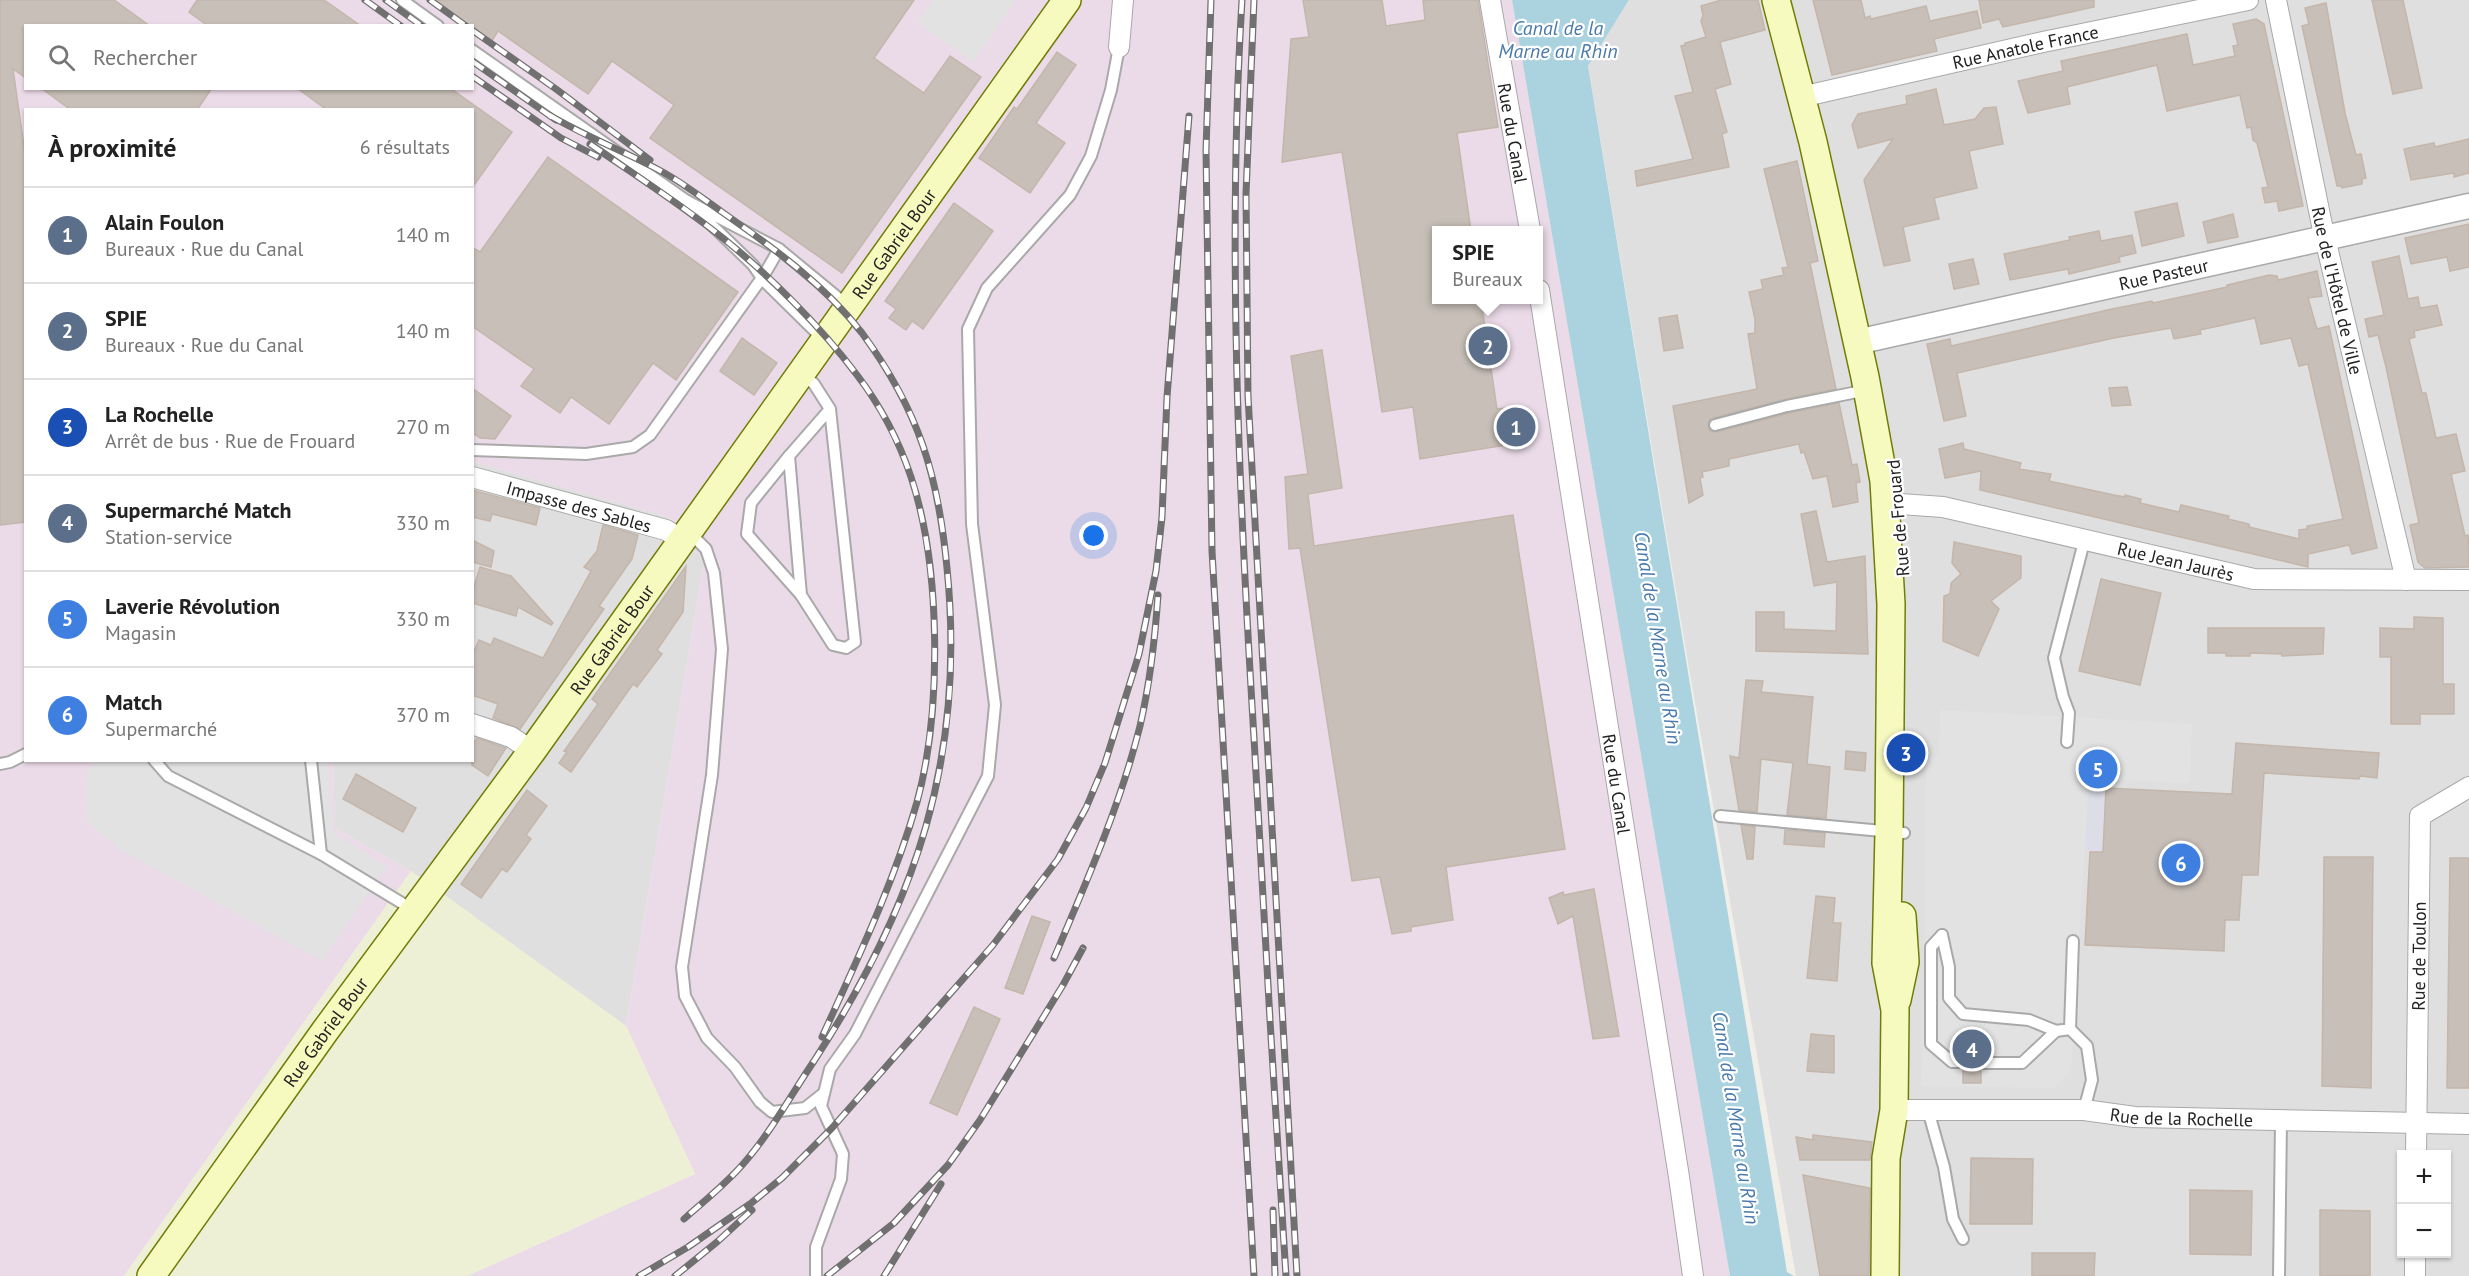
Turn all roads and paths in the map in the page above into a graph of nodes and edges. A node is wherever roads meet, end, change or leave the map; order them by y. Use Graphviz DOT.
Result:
graph roads {
  1 [pos="402,0"];
  2 [pos="1067,0"];
  3 [pos="1124,0"];
  4 [pos="1490,0"];
  5 [pos="1776,0"];
  6 [pos="1791,0"];
  7 [pos="2248,0"];
  8 [pos="2276,0"];
  9 [pos="435,24"];
  10 [pos="1119,47"];
  11 [pos="474,51"];
  12 [pos="1808,95"];
  13 [pos="687,201"];
  14 [pos="2469,206"];
  15 [pos="1529,226"];
  16 [pos="2326,238"];
  17 [pos="779,249"];
  18 [pos="762,278"];
  19 [pos="1541,304"];
  20 [pos="849,306"];
  21 [pos="825,340"];
  22 [pos="1864,340"];
  23 [pos="802,372"];
  24 [pos="1867,390"];
  25 [pos="830,410"];
  26 [pos="1715,425"];
  27 [pos="474,450"];
  28 [pos="789,456"];
  29 [pos="474,478"];
  30 [pos="1893,503"];
  31 [pos="686,537"];
  32 [pos="2085,538"];
  33 [pos="2406,580"];
  34 [pos="2469,580"];
  35 [pos="801,595"];
  36 [pos="474,724"];
  37 [pos="2067,742"];
  38 [pos="532,752"];
  39 [pos="24,755"];
  40 [pos="156,762"];
  41 [pos="311,762"];
  42 [pos="0,764"];
  43 [pos="2469,787"];
  44 [pos="1720,816"];
  45 [pos="1897,833"];
  46 [pos="321,854"];
  47 [pos="415,911"];
  48 [pos="2073,941"];
  49 [pos="2070,1029"];
  50 [pos="2056,1031"];
  51 [pos="1963,1062"];
  52 [pos="1981,1063"];
  53 [pos="824,1093"];
  54 [pos="1894,1110"];
  55 [pos="1928,1110"];
  56 [pos="2084,1110"];
  57 [pos="2281,1121"];
  58 [pos="2416,1124"];
  59 [pos="2469,1124"];
  60 [pos="2416,1150"];
  61 [pos="1963,1239"];
  62 [pos="2415,1258"];
  63 [pos="151,1276"];
  64 [pos="816,1276"];
  65 [pos="1693,1276"];
  66 [pos="1885,1276"];
  67 [pos="1902,1276"];
  68 [pos="2279,1276"];
  69 [pos="2415,1276"];
  1 -- 9 [label="lane"];
  2 -- 20 [label="main road, Rue Gabriel Bour"];
  3 -- 10 [label="street"];
  4 -- 15 [label="street, Rue du Canal"];
  5 -- 12 [label="main road, Rue de Frouard"];
  6 -- 12 [label="main road, Rue de Frouard"];
  7 -- 12 [label="street, Rue Anatole France"];
  8 -- 16 [label="street, Rue de l'Hôtel de Ville"];
  10 -- 53 [label="lane"];
  11 -- 13 [label="lane"];
  12 -- 22 [label="main road, Rue de Frouard"];
  13 -- 17 [label="lane"];
  13 -- 18 [label="lane"];
  14 -- 16 [label="street, Rue Pasteur"];
  16 -- 22 [label="street, Rue Pasteur"];
  16 -- 33 [label="street, Rue de l'Hôtel de Ville"];
  17 -- 18 [label="lane"];
  17 -- 20 [label="lane"];
  18 -- 21 [label="lane"];
  18 -- 27 [label="lane"];
  19 -- 65 [label="street, Rue du Canal"];
  20 -- 21 [label="main road, Rue Gabriel Bour"];
  21 -- 23 [label="main road, Rue Gabriel Bour"];
  22 -- 24 [label="main road, Rue de Frouard"];
  22 -- 30 [label="main road, Rue de Frouard"];
  23 -- 25 [label="lane"];
  23 -- 31 [label="main road, Rue Gabriel Bour"];
  24 -- 26 [label="lane"];
  24 -- 30 [label="main road, Rue de Frouard"];
  25 -- 28 [label="lane"];
  25 -- 35 [label="lane"];
  28 -- 35 [label="lane"];
  28 -- 35 [label="lane"];
  29 -- 31 [label="street, Impasse des Sables"];
  30 -- 32 [label="street, Rue Jean Jaurès"];
  30 -- 45 [label="main road, Rue de Frouard"];
  31 -- 38 [label="main road, Rue Gabriel Bour"];
  31 -- 53 [label="lane"];
  32 -- 33 [label="street, Rue Jean Jaurès"];
  32 -- 37 [label="lane"];
  33 -- 34 [label="street, Rue Jean Jaurès"];
  36 -- 38 [label="street"];
  38 -- 47 [label="main road, Rue Gabriel Bour"];
  39 -- 42 [label="lane"];
  40 -- 46 [label="lane"];
  41 -- 46 [label="lane"];
  43 -- 58 [label="street, Rue de Toulon"];
  44 -- 45 [label="lane"];
  45 -- 54 [label="main road, Rue de Frouard"];
  46 -- 47 [label="lane"];
  47 -- 63 [label="main road, Rue Gabriel Bour"];
  48 -- 49 [label="lane"];
  49 -- 50 [label="lane"];
  49 -- 56 [label="lane"];
  50 -- 51 [label="lane"];
  50 -- 52 [label="lane"];
  53 -- 64 [label="lane"];
  54 -- 55 [label="street, Rue de la Rochelle"];
  54 -- 66 [label="main road, Rue de Frouard"];
  54 -- 67 [label="main road, Rue de Frouard"];
  55 -- 56 [label="street, Rue de la Rochelle"];
  55 -- 61 [label="lane"];
  56 -- 57 [label="street, Rue de la Rochelle"];
  57 -- 58 [label="street, Rue de la Rochelle"];
  57 -- 68 [label="lane"];
  58 -- 59 [label="street, Rue de la Rochelle"];
  58 -- 60 [label="street, Rue de Toulon"];
  62 -- 69 [label="street"];
}
